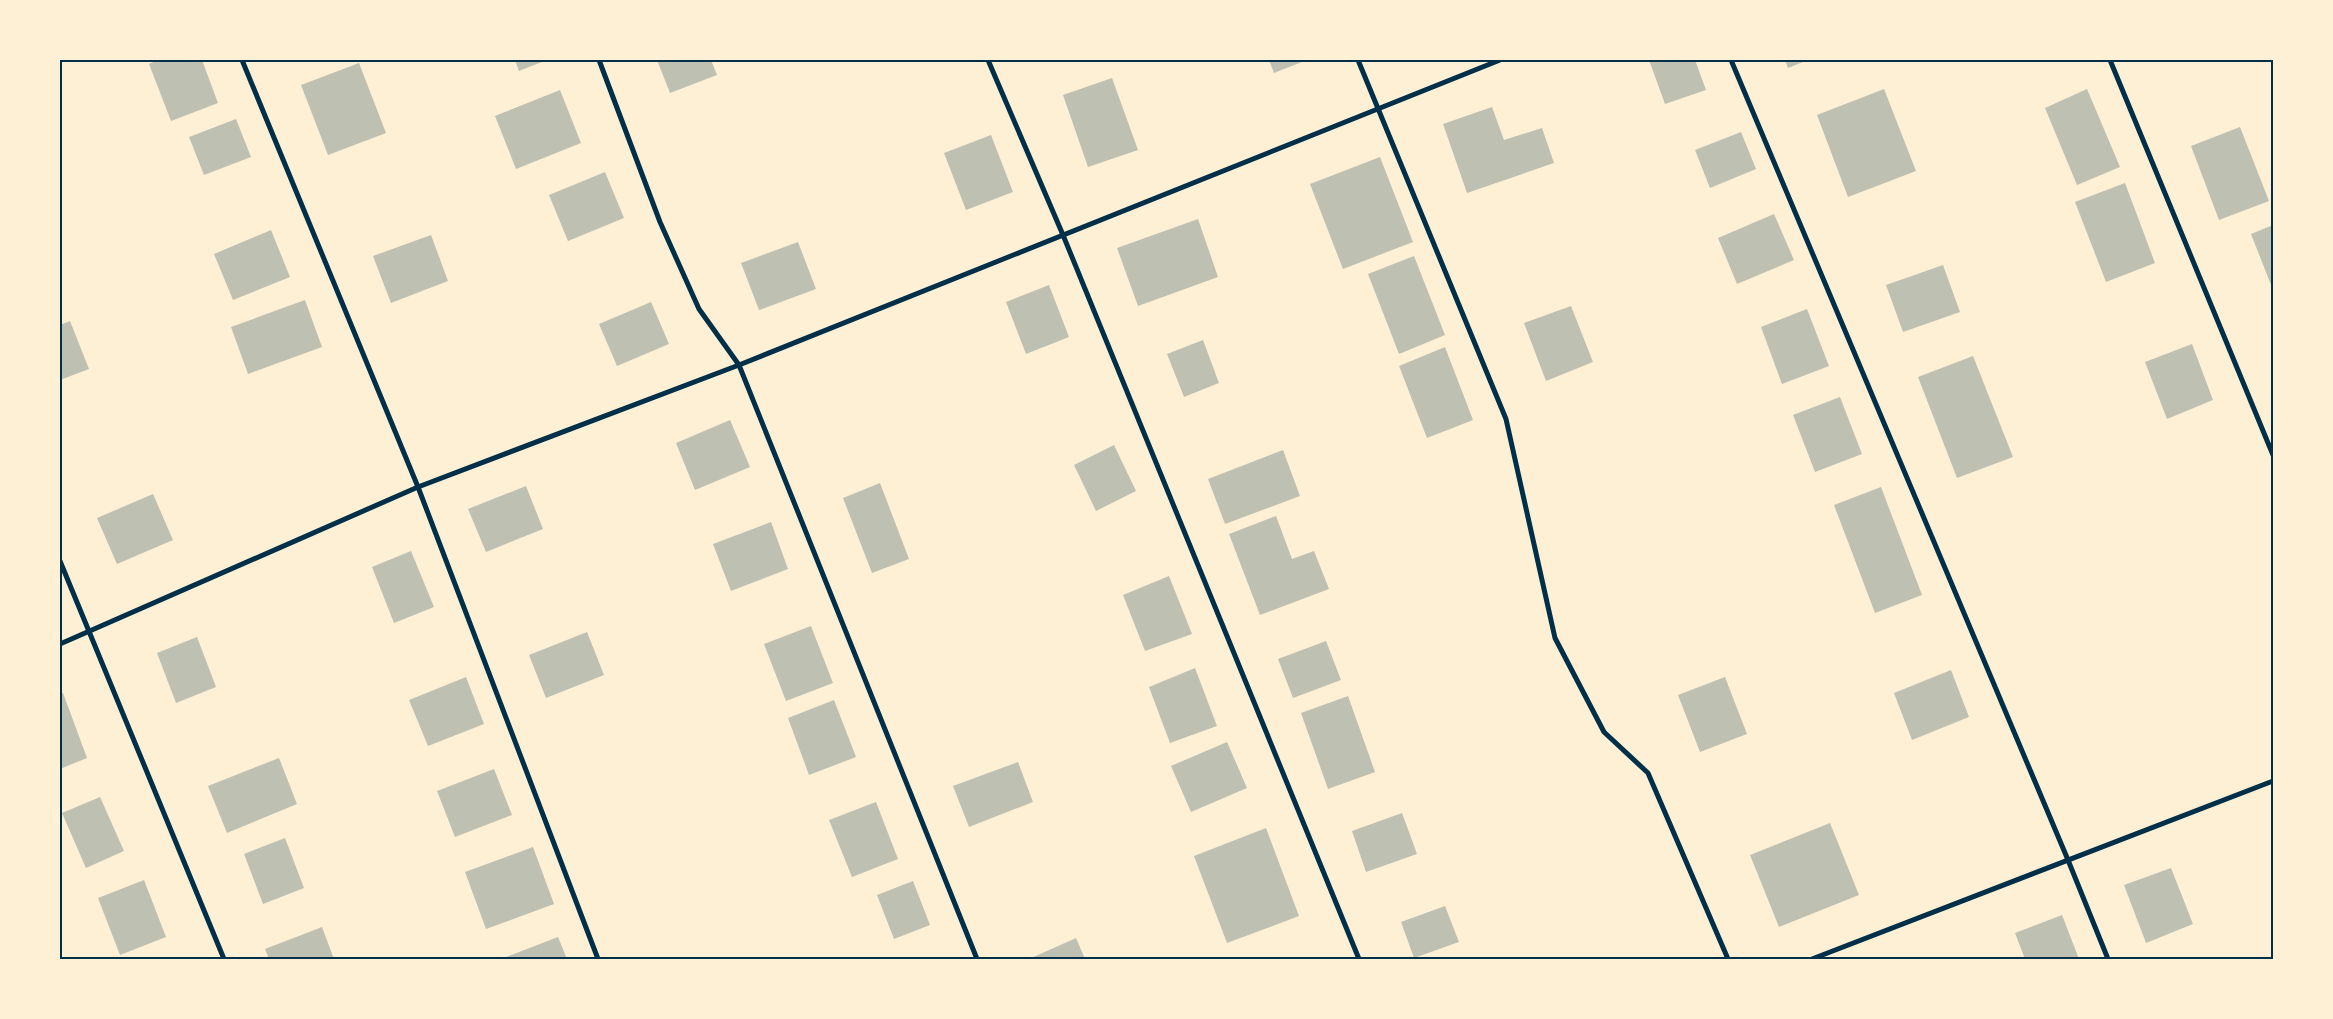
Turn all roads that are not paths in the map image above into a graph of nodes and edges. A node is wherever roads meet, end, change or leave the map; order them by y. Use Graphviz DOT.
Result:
graph roads {
  1 [pos="242,60"];
  2 [pos="599,60"];
  3 [pos="988,60"];
  4 [pos="1358,60"];
  5 [pos="1500,60"];
  6 [pos="1731,60"];
  7 [pos="2110,60"];
  8 [pos="1380,109"];
  9 [pos="1063,235"];
  10 [pos="738,364"];
  11 [pos="2273,455"];
  12 [pos="418,487"];
  13 [pos="60,561"];
  14 [pos="88,632"];
  15 [pos="60,644"];
  16 [pos="2273,781"];
  17 [pos="2068,860"];
  18 [pos="224,959"];
  19 [pos="598,959"];
  20 [pos="977,959"];
  21 [pos="1358,959"];
  22 [pos="1728,959"];
  23 [pos="1812,959"];
  24 [pos="2108,959"];
  1 -- 12 [label="street"];
  2 -- 10 [label="street"];
  3 -- 9 [label="street"];
  4 -- 8 [label="street"];
  5 -- 8 [label="street"];
  6 -- 17 [label="street"];
  7 -- 11 [label="street"];
  8 -- 9 [label="street"];
  8 -- 22 [label="street"];
  9 -- 10 [label="street"];
  9 -- 21 [label="street"];
  10 -- 12 [label="street"];
  10 -- 20 [label="street"];
  12 -- 14 [label="street"];
  12 -- 19 [label="street"];
  13 -- 14 [label="street"];
  14 -- 15 [label="street"];
  14 -- 18 [label="street"];
  16 -- 17 [label="street"];
  17 -- 23 [label="street"];
  17 -- 24 [label="street"];
}
